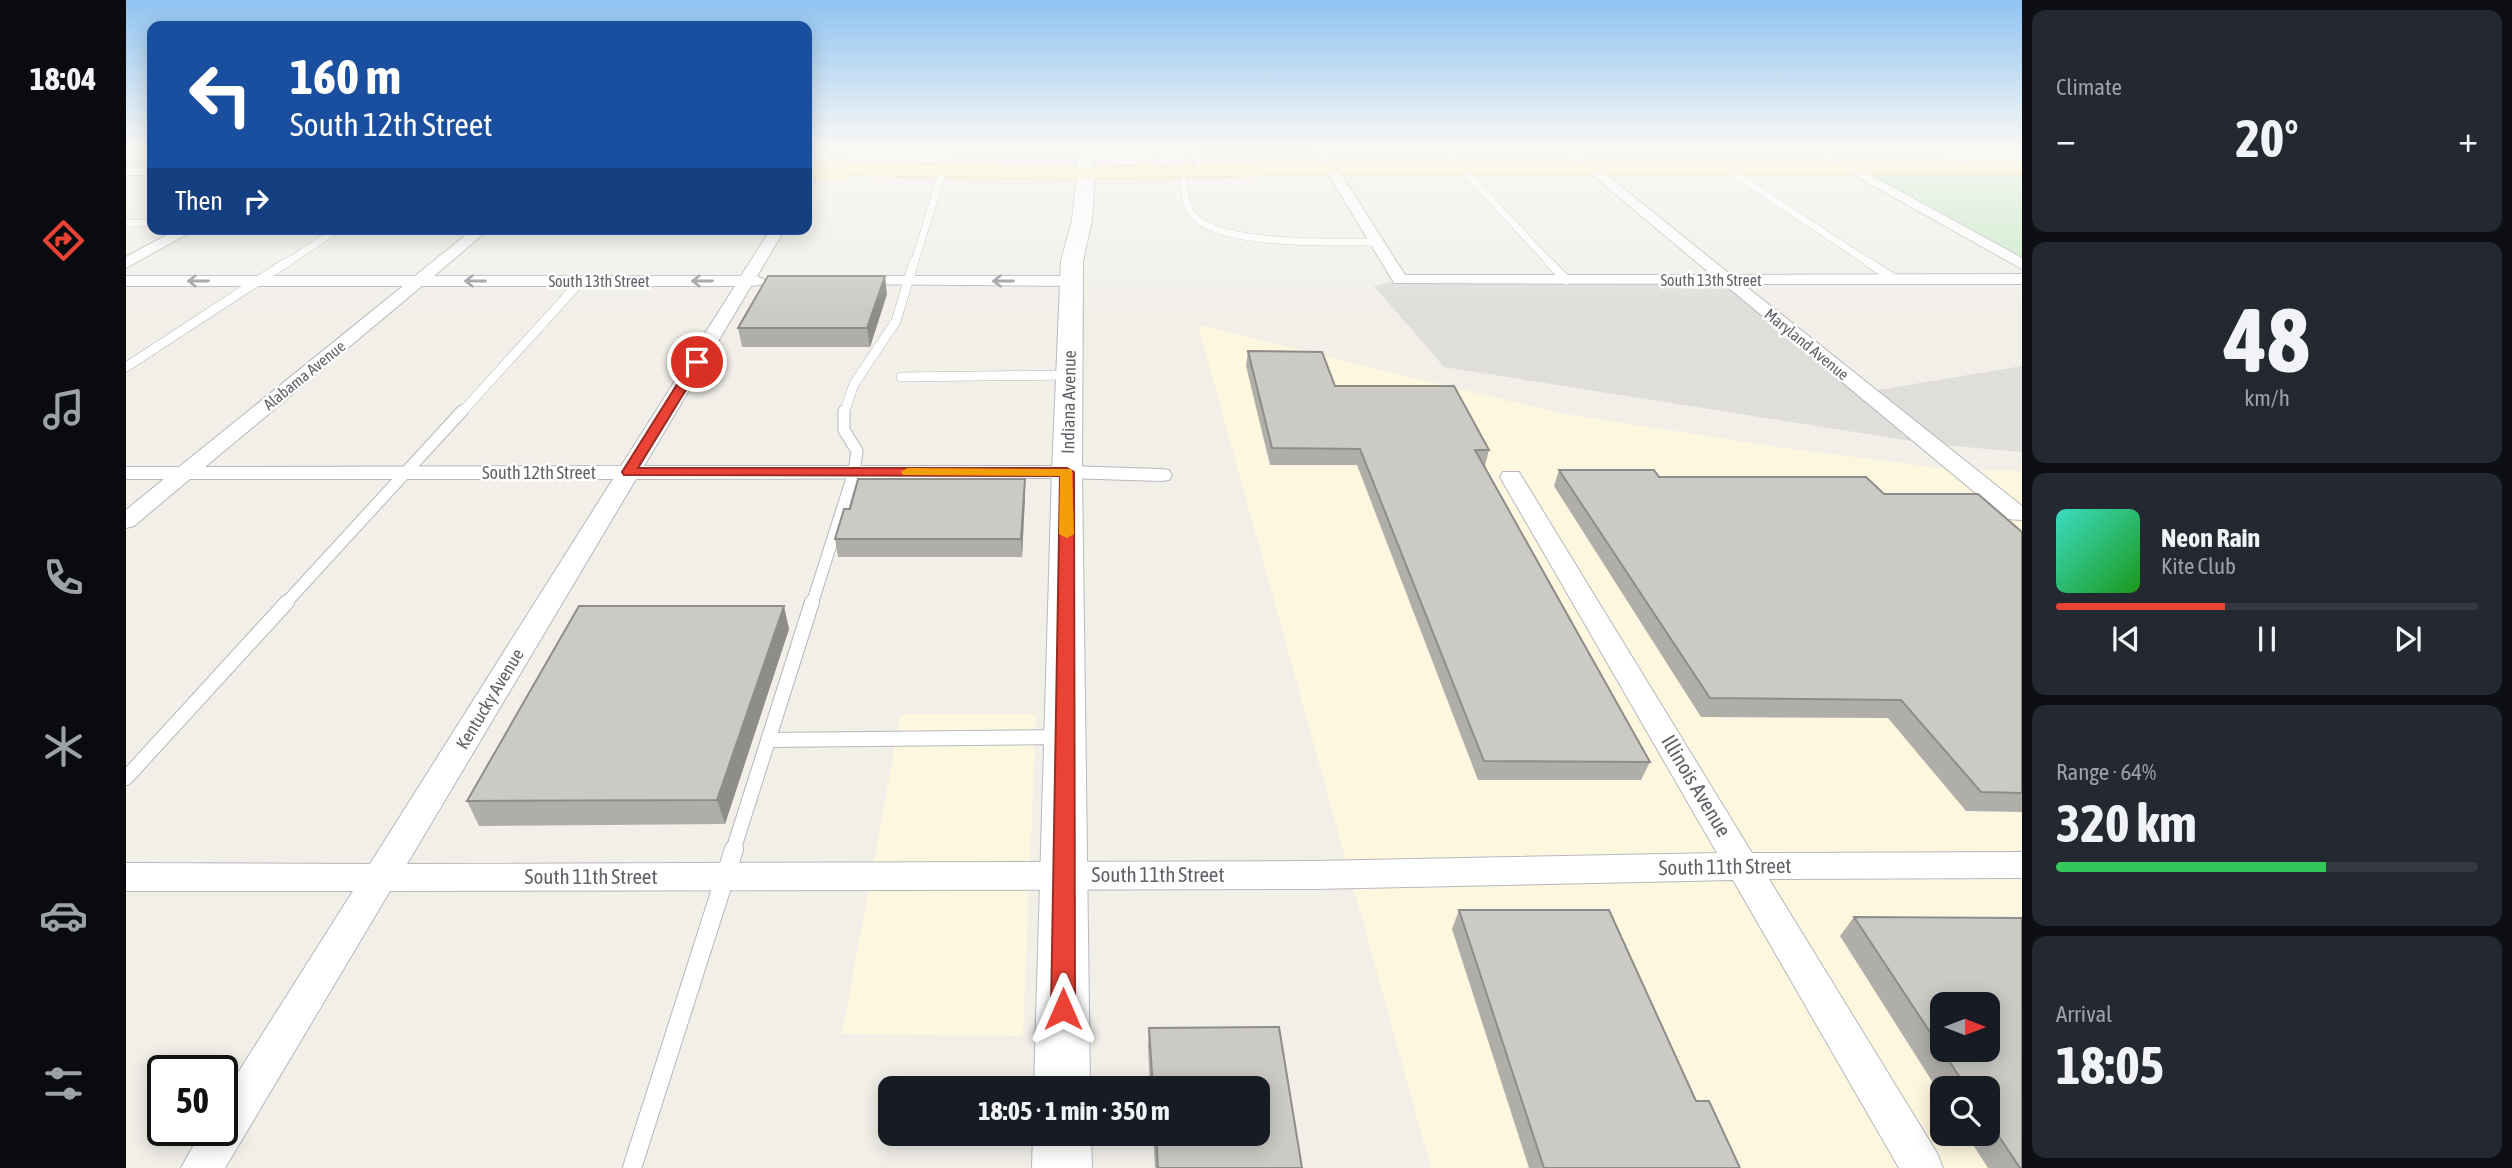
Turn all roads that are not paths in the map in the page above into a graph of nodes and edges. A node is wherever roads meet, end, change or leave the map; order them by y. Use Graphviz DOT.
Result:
graph roads {
  1 [pos="933,202"];
  2 [pos="1083,202"];
  3 [pos="1188,202"];
  4 [pos="1352,202"];
  5 [pos="1493,202"];
  6 [pos="1632,202"];
  7 [pos="1777,202"];
  8 [pos="1909,202"];
  9 [pos="1062,219"];
  10 [pos="126,223"];
  11 [pos="147,223"];
  12 [pos="178,235"];
  13 [pos="329,235"];
  14 [pos="475,235"];
  15 [pos="776,235"];
  16 [pos="1377,242"];
  17 [pos="126,263"];
  18 [pos="2022,264"];
  19 [pos="1072,271"];
  20 [pos="1895,279"];
  21 [pos="2022,279"];
  22 [pos="1566,280"];
  23 [pos="1728,280"];
  24 [pos="126,281"];
  25 [pos="259,281"];
  26 [pos="419,281"];
  27 [pos="581,281"];
  28 [pos="760,281"];
  29 [pos="841,281"];
  30 [pos="909,281"];
  31 [pos="126,367"];
  32 [pos="1069,375"];
  33 [pos="901,376"];
  34 [pos="628,472"];
  35 [pos="854,472"];
  36 [pos="1067,472"];
  37 [pos="126,473"];
  38 [pos="184,473"];
  39 [pos="405,473"];
  40 [pos="1161,475"];
  41 [pos="1511,477"];
  42 [pos="2019,513"];
  43 [pos="126,521"];
  44 [pos="1065,737"];
  45 [pos="768,740"];
  46 [pos="126,778"];
  47 [pos="2022,865"];
  48 [pos="1744,866"];
  49 [pos="382,875"];
  50 [pos="1064,875"];
  51 [pos="126,877"];
  52 [pos="723,878"];
  53 [pos="1062,1076"];
  54 [pos="1062,1146"];
  55 [pos="202,1168"];
  56 [pos="632,1168"];
  57 [pos="1062,1168"];
  58 [pos="1922,1168"];
  1 -- 30 [label="lane"];
  2 -- 19 [label="main road, Indiana Avenue"];
  3 -- 16 [label="lane"];
  4 -- 16 [label="street"];
  5 -- 22 [label="lane"];
  6 -- 23 [label="street, Maryland Avenue"];
  7 -- 20 [label="lane"];
  8 -- 18 [label="street"];
  9 -- 19 [label="main road, Indiana Avenue"];
  10 -- 11 [label="lane"];
  12 -- 17 [label="street"];
  13 -- 25 [label="lane"];
  14 -- 26 [label="street, Alabama Avenue"];
  15 -- 28 [label="street, Kentucky Avenue"];
  16 -- 22 [label="street, South 13th Street"];
  19 -- 30 [label="street, one-way"];
  19 -- 32 [label="main road, Indiana Avenue"];
  20 -- 21 [label="street, South 13th Street"];
  20 -- 23 [label="street, South 13th Street"];
  22 -- 23 [label="street, South 13th Street"];
  23 -- 42 [label="street, Maryland Avenue"];
  25 -- 24 [label="street, South 13th Street, one-way"];
  25 -- 26 [label="street, South 13th Street"];
  25 -- 31 [label="lane"];
  27 -- 26 [label="street, South 13th Street, one-way"];
  26 -- 38 [label="street, Alabama Avenue"];
  28 -- 27 [label="street, South 13th Street, one-way"];
  27 -- 39 [label="lane"];
  28 -- 34 [label="street, Kentucky Avenue"];
  29 -- 30 [label="street"];
  30 -- 35 [label="lane"];
  32 -- 33 [label="lane"];
  32 -- 36 [label="main road, Indiana Avenue"];
  34 -- 35 [label="street, South 12th Street"];
  34 -- 39 [label="street, South 12th Street"];
  34 -- 49 [label="street, Kentucky Avenue"];
  35 -- 36 [label="street, South 12th Street"];
  35 -- 45 [label="lane"];
  36 -- 40 [label="street, South 12th Street"];
  36 -- 44 [label="main road, Indiana Avenue"];
  37 -- 38 [label="street, South 12th Street"];
  38 -- 39 [label="street, South 12th Street"];
  38 -- 43 [label="street, Alabama Avenue"];
  39 -- 46 [label="lane"];
  41 -- 48 [label="street, Illinois Avenue"];
  44 -- 45 [label="lane"];
  44 -- 50 [label="main road, Indiana Avenue"];
  45 -- 52 [label="lane"];
  47 -- 48 [label="street, South 11th Street"];
  48 -- 50 [label="street, South 11th Street"];
  48 -- 58 [label="street, Illinois Avenue"];
  49 -- 51 [label="street, South 11th Street"];
  49 -- 52 [label="street, South 11th Street"];
  49 -- 55 [label="street, Kentucky Avenue"];
  50 -- 52 [label="street, South 11th Street"];
  50 -- 53 [label="main road, Indiana Avenue"];
  52 -- 56 [label="lane"];
  54 -- 57 [label="main road"];
}
